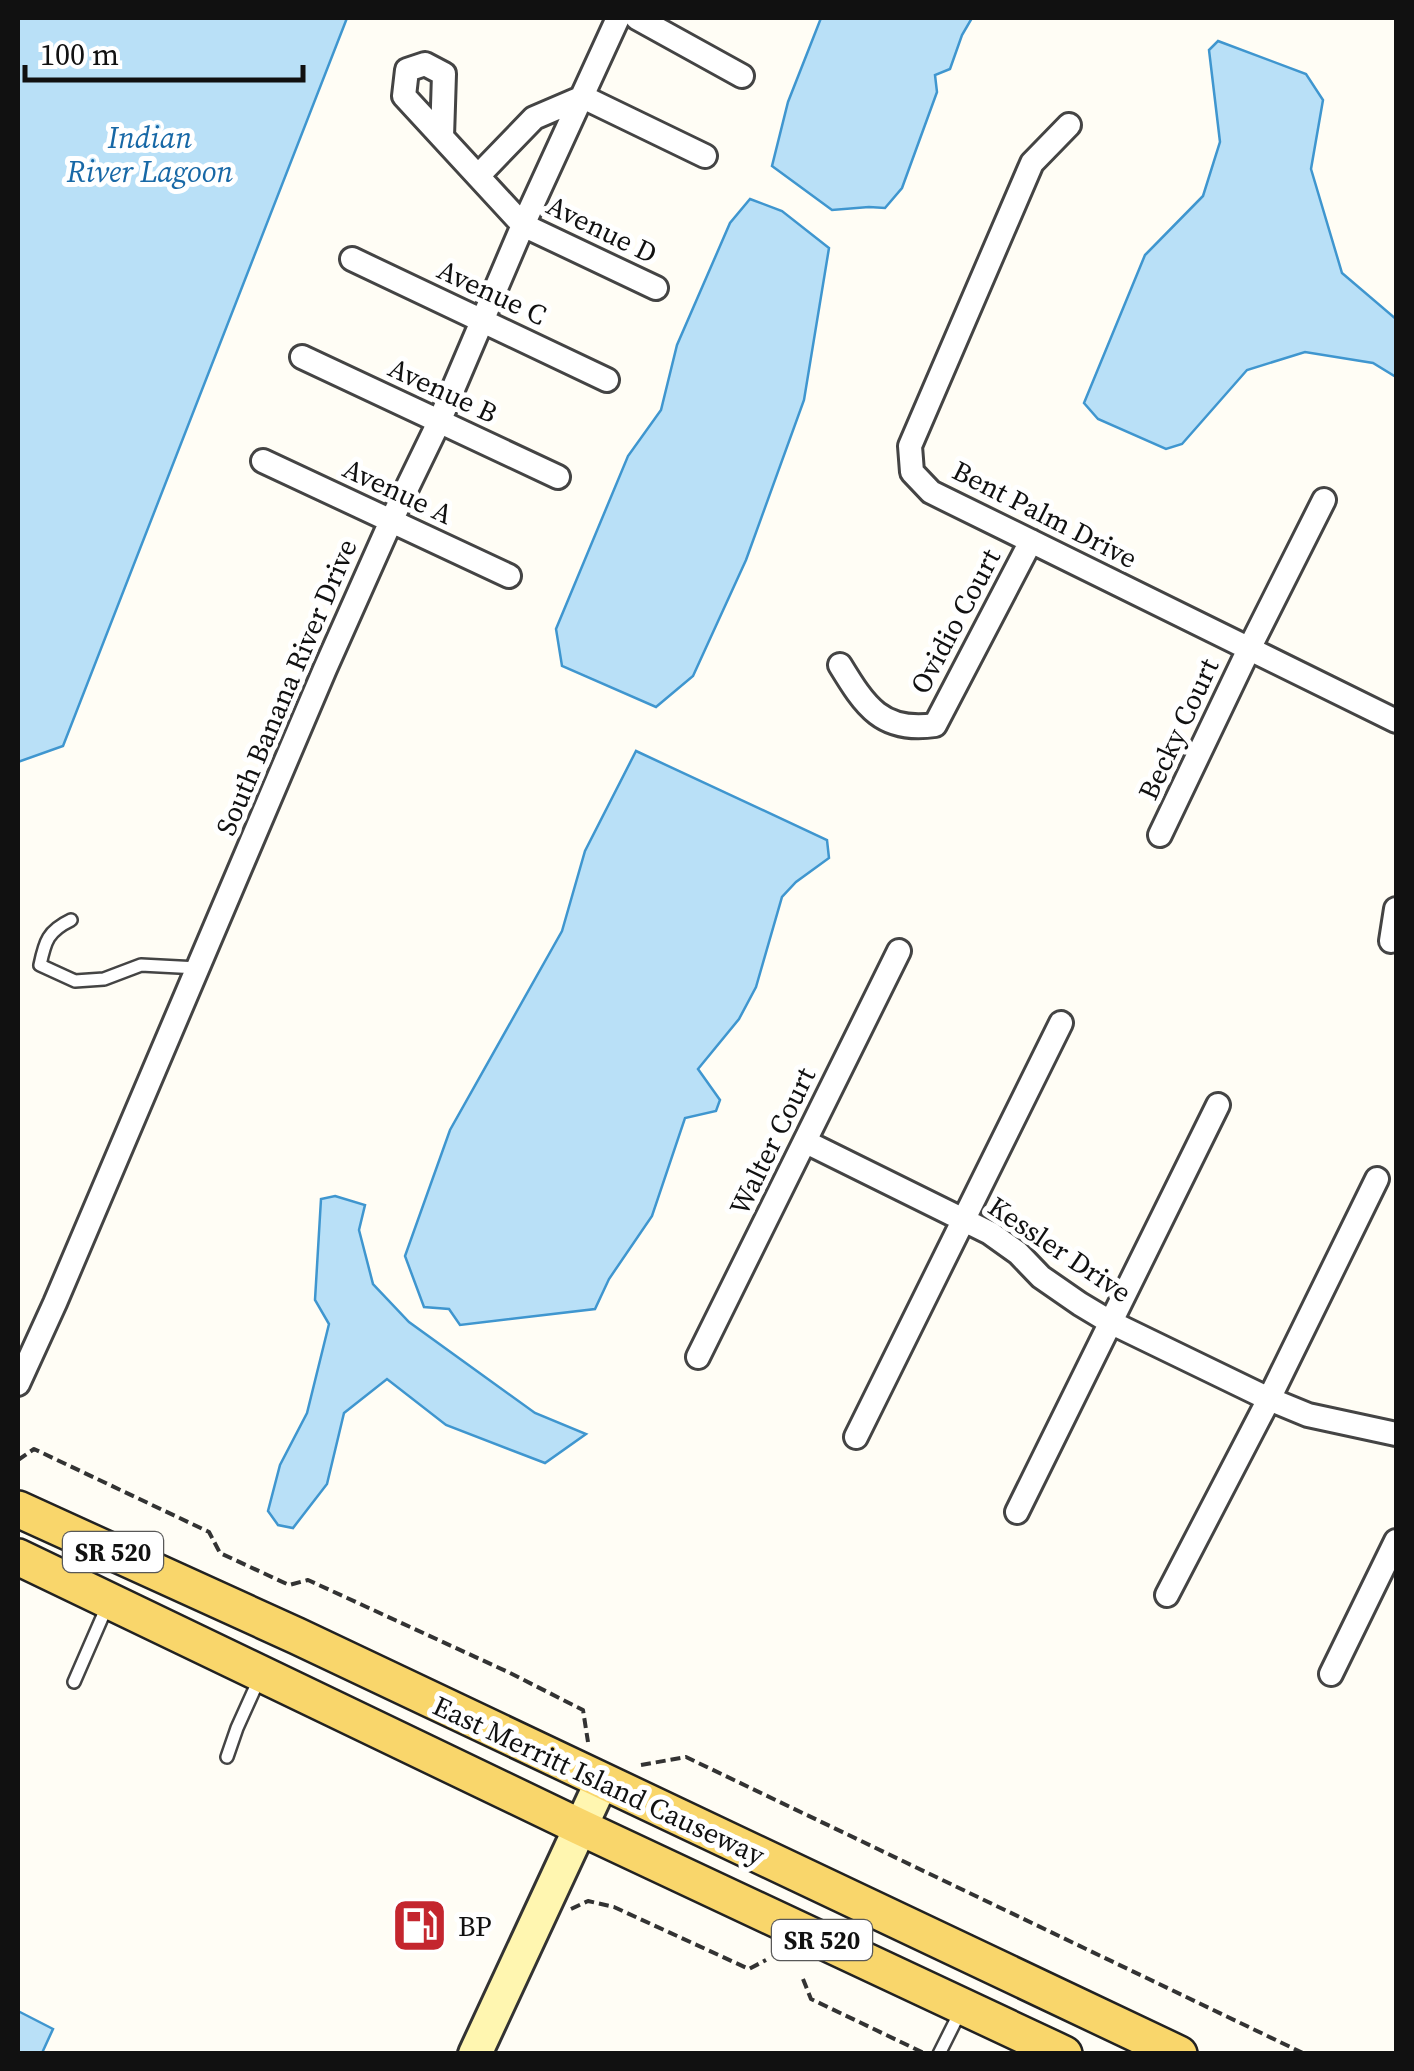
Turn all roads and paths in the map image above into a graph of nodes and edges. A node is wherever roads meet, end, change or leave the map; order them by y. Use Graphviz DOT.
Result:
graph roads {
  1 [pos="618,18"];
  2 [pos="637,18"];
  3 [pos="742,76"];
  4 [pos="584,97"];
  5 [pos="1069,125"];
  6 [pos="442,137"];
  7 [pos="706,156"];
  8 [pos="478,176"];
  9 [pos="523,225"];
  10 [pos="352,259"];
  11 [pos="656,288"];
  12 [pos="484,321"];
  13 [pos="302,358"];
  14 [pos="607,380"];
  15 [pos="439,422"];
  16 [pos="262,461"];
  17 [pos="558,478"];
  18 [pos="1324,500"];
  19 [pos="391,521"];
  20 [pos="1031,541"];
  21 [pos="509,576"];
  22 [pos="1249,648"];
  23 [pos="840,665"];
  24 [pos="1396,721"];
  25 [pos="1160,835"];
  26 [pos="1396,909"];
  27 [pos="70,920"];
  28 [pos="1390,941"];
  29 [pos="898,951"];
  30 [pos="198,968"];
  31 [pos="1060,1023"];
  32 [pos="1218,1105"];
  33 [pos="806,1142"];
  34 [pos="1377,1179"];
  35 [pos="964,1220"];
  36 [pos="1110,1322"];
  37 [pos="698,1357"];
  38 [pos="18,1384"];
  39 [pos="1270,1400"];
  40 [pos="1396,1434"];
  41 [pos="856,1437"];
  42 [pos="18,1460"];
  43 [pos="18,1509"];
  44 [pos="1017,1512"];
  45 [pos="1396,1542"];
  46 [pos="18,1557"];
  47 [pos="1167,1595"];
  48 [pos="108,1602"];
  49 [pos="261,1674"];
  50 [pos="1331,1674"];
  51 [pos="74,1682"];
  52 [pos="588,1742"];
  53 [pos="227,1756"];
  54 [pos="641,1765"];
  55 [pos="602,1781"];
  56 [pos="580,1827"];
  57 [pos="564,1919"];
  58 [pos="766,1960"];
  59 [pos="803,1979"];
  60 [pos="962,2006"];
  61 [pos="475,2054"];
  62 [pos="926,2054"];
  63 [pos="939,2054"];
  64 [pos="1064,2054"];
  65 [pos="1180,2054"];
  66 [pos="1305,2054"];
  1 -- 4 [label="street, South Banana River Drive"];
  2 -- 3 [label="street"];
  4 -- 7 [label="street"];
  4 -- 8 [label="street"];
  4 -- 9 [label="street, South Banana River Drive"];
  5 -- 20 [label="street, Bent Palm Drive"];
  6 -- 8 [label="street, Avenue D"];
  8 -- 9 [label="street, Avenue D"];
  9 -- 11 [label="street, Avenue D"];
  9 -- 12 [label="street, South Banana River Drive"];
  10 -- 12 [label="street, Avenue C"];
  12 -- 14 [label="street, Avenue C"];
  12 -- 15 [label="street, South Banana River Drive"];
  13 -- 15 [label="street, Avenue B"];
  15 -- 17 [label="street, Avenue B"];
  15 -- 19 [label="street, South Banana River Drive"];
  16 -- 19 [label="street, Avenue A"];
  18 -- 22 [label="street, Becky Court"];
  19 -- 21 [label="street, Avenue A"];
  19 -- 30 [label="street, South Banana River Drive"];
  20 -- 22 [label="street, Bent Palm Drive"];
  20 -- 23 [label="street, Ovidio Court"];
  22 -- 24 [label="street, Bent Palm Drive"];
  22 -- 25 [label="street, Becky Court"];
  26 -- 28 [label="street"];
  27 -- 30 [label="lane"];
  29 -- 33 [label="street, Walter Court"];
  30 -- 38 [label="street, South Banana River Drive"];
  31 -- 35 [label="street"];
  32 -- 36 [label="street"];
  33 -- 35 [label="street, Kessler Drive"];
  33 -- 37 [label="street, Walter Court"];
  34 -- 39 [label="street"];
  35 -- 36 [label="street, Kessler Drive"];
  35 -- 41 [label="street"];
  36 -- 39 [label="street, Kessler Drive"];
  36 -- 44 [label="street"];
  39 -- 40 [label="street, Kessler Drive"];
  39 -- 47 [label="street"];
  42 -- 52 [label="path"];
  43 -- 55 [label="main road, East Merritt Island Causeway / SR 520"];
  45 -- 50 [label="street"];
  46 -- 48 [label="main road, East Merritt Island Causeway / SR 520"];
  48 -- 49 [label="main road, East Merritt Island Causeway / SR 520"];
  48 -- 51 [label="lane"];
  49 -- 53 [label="lane"];
  49 -- 56 [label="main road, East Merritt Island Causeway / SR 520"];
  54 -- 66 [label="path"];
  55 -- 56 [label="street"];
  55 -- 65 [label="main road, East Merritt Island Causeway / SR 520"];
  56 -- 60 [label="main road, East Merritt Island Causeway / SR 520"];
  56 -- 61 [label="street"];
  57 -- 58 [label="path"];
  59 -- 62 [label="path"];
  60 -- 63 [label="lane"];
  60 -- 64 [label="main road, East Merritt Island Causeway / SR 520"];
}
